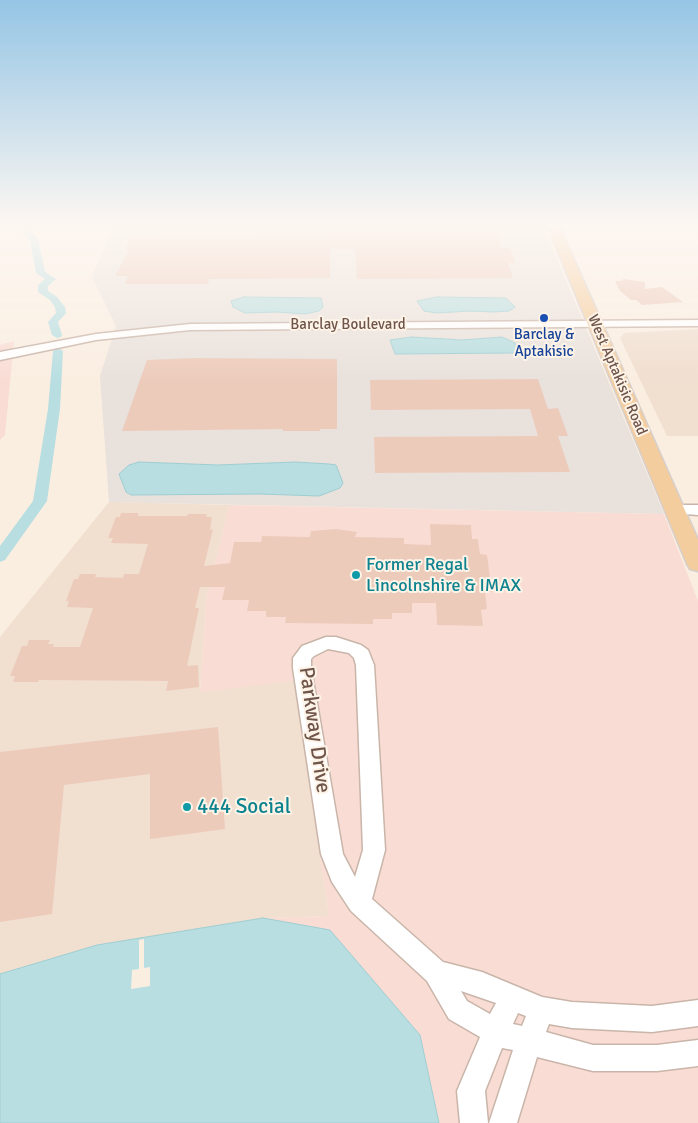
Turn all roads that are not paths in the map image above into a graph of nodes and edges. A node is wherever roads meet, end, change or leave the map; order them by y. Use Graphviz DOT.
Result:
graph roads {
  1 [pos="574,275"];
  2 [pos="698,323"];
  3 [pos="595,324"];
  4 [pos="0,356"];
  5 [pos="674,510"];
  6 [pos="698,510"];
  7 [pos="698,564"];
  8 [pos="358,903"];
  9 [pos="436,972"];
  10 [pos="512,997"];
  11 [pos="542,1010"];
  12 [pos="698,1013"];
  13 [pos="497,1033"];
  14 [pos="531,1042"];
  15 [pos="698,1053"];
  16 [pos="474,1123"];
  17 [pos="503,1123"];
  1 -- 3 [label="main road, West Aptakisic Road"];
  2 -- 3 [label="street, Barclay Boulevard"];
  3 -- 4 [label="street, Barclay Boulevard"];
  3 -- 5 [label="main road, West Aptakisic Road"];
  5 -- 6 [label="street"];
  5 -- 7 [label="main road, West Aptakisic Road"];
  8 -- 8 [label="street, Parkway Drive"];
  8 -- 9 [label="street, Parkway Drive"];
  9 -- 10 [label="street, Parkway Drive"];
  9 -- 13 [label="street, Parkway Drive"];
  10 -- 11 [label="street, Parkway Drive"];
  10 -- 13 [label="street"];
  11 -- 12 [label="street, Parkway Drive"];
  11 -- 14 [label="street"];
  13 -- 14 [label="street, Parkway Drive"];
  13 -- 16 [label="street"];
  14 -- 15 [label="street, Parkway Drive"];
  14 -- 17 [label="street"];
}
